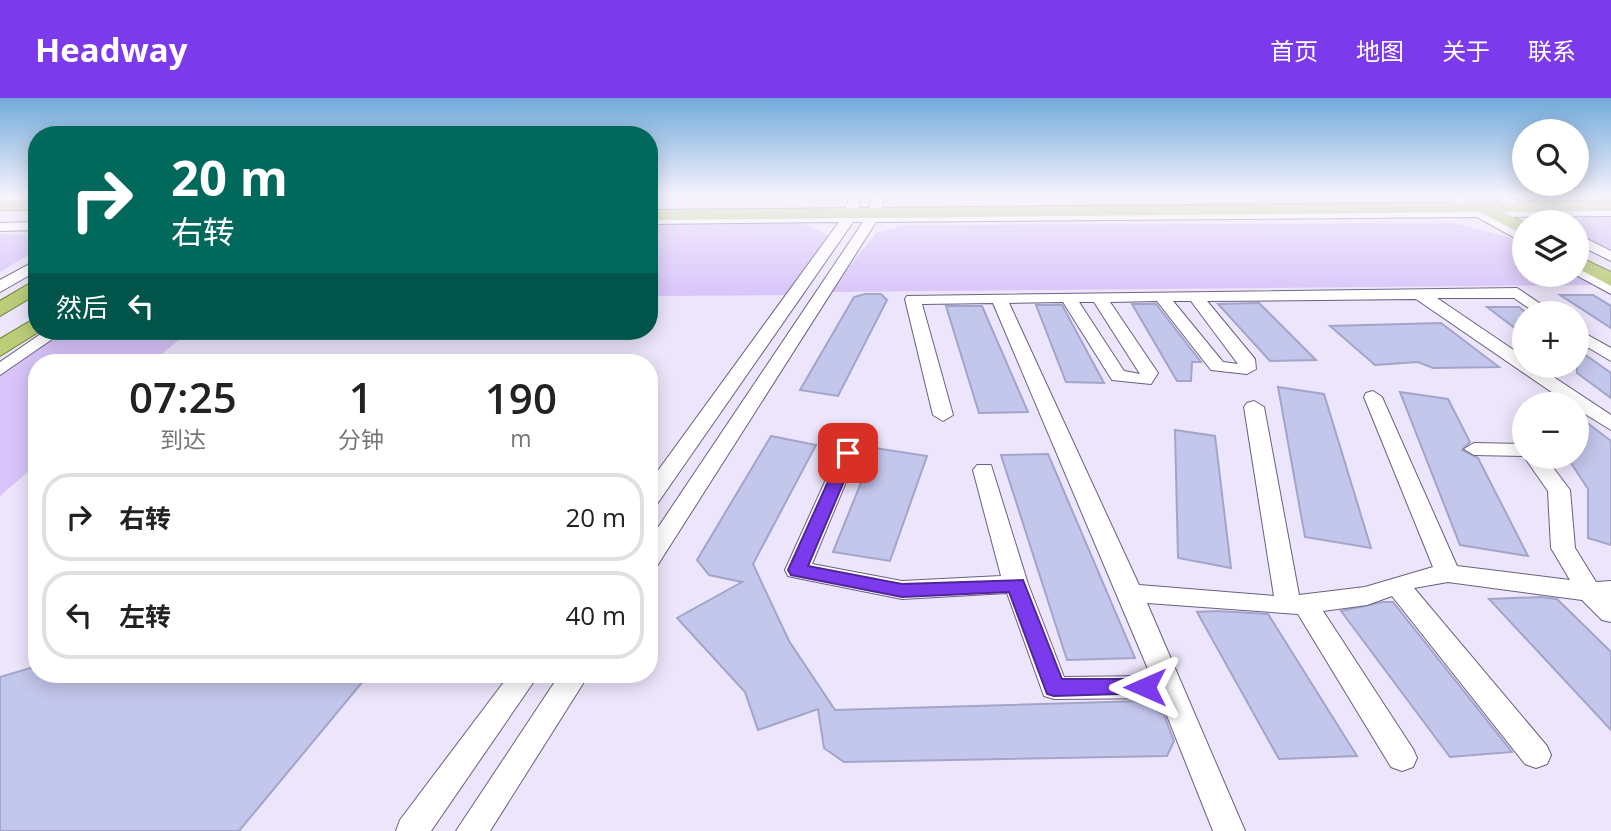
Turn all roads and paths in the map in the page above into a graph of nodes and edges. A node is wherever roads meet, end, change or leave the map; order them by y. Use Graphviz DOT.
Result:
graph roads {
  1 [pos="837,229"];
  2 [pos="860,229"];
  3 [pos="1589,245"];
  4 [pos="1589,255"];
  5 [pos="1611,257"];
  6 [pos="1611,267"];
  7 [pos="1589,268"];
  8 [pos="28,269"];
  9 [pos="1589,276"];
  10 [pos="1611,280"];
  11 [pos="0,286"];
  12 [pos="1611,289"];
  13 [pos="28,291"];
  14 [pos="1420,294"];
  15 [pos="1161,296"];
  16 [pos="1195,296"];
  17 [pos="1068,297"];
  18 [pos="1099,297"];
  19 [pos="999,298"];
  20 [pos="1529,301"];
  21 [pos="0,310"];
  22 [pos="28,329"];
  23 [pos="43,340"];
  24 [pos="1589,342"];
  25 [pos="0,349"];
  26 [pos="1611,356"];
  27 [pos="0,370"];
  28 [pos="1373,397"];
  29 [pos="1254,407"];
  30 [pos="943,415"];
  31 [pos="1611,424"];
  32 [pos="1474,449"];
  33 [pos="1512,450"];
  34 [pos="848,453"];
  35 [pos="1543,469"];
  36 [pos="984,470"];
  37 [pos="658,486"];
  38 [pos="658,545"];
  39 [pos="1448,573"];
  40 [pos="1016,584"];
  41 [pos="1397,585"];
  42 [pos="1600,591"];
  43 [pos="1130,593"];
  44 [pos="1296,605"];
  45 [pos="1611,613"];
  46 [pos="519,683"];
  47 [pos="569,683"];
  48 [pos="1167,687"];
  49 [pos="1536,755"];
  50 [pos="1402,758"];
  51 [pos="412,831"];
  52 [pos="472,831"];
  53 [pos="1229,831"];
  1 -- 37 [label="street"];
  2 -- 38 [label="street"];
  3 -- 5 [label="street"];
  4 -- 6 [label="main road"];
  7 -- 10 [label="main road"];
  8 -- 11 [label="street"];
  9 -- 12 [label="street"];
  13 -- 21 [label="main road"];
  14 -- 16 [label="street"];
  14 -- 20 [label="street"];
  14 -- 31 [label="street"];
  15 -- 16 [label="street"];
  15 -- 16 [label="street"];
  15 -- 18 [label="street"];
  17 -- 18 [label="street"];
  17 -- 18 [label="street"];
  17 -- 19 [label="street"];
  19 -- 30 [label="street"];
  19 -- 43 [label="street"];
  22 -- 25 [label="main road"];
  23 -- 27 [label="street"];
  24 -- 26 [label="street"];
  28 -- 39 [label="street"];
  29 -- 44 [label="street"];
  32 -- 33 [label="street"];
  34 -- 40 [label="street"];
  35 -- 42 [label="street"];
  36 -- 40 [label="street"];
  39 -- 41 [label="street"];
  39 -- 42 [label="street"];
  40 -- 48 [label="street"];
  41 -- 44 [label="street"];
  41 -- 49 [label="street"];
  42 -- 45 [label="street"];
  43 -- 44 [label="street"];
  43 -- 48 [label="street"];
  44 -- 50 [label="street"];
  46 -- 51 [label="street"];
  47 -- 52 [label="street"];
  48 -- 53 [label="street"];
}
